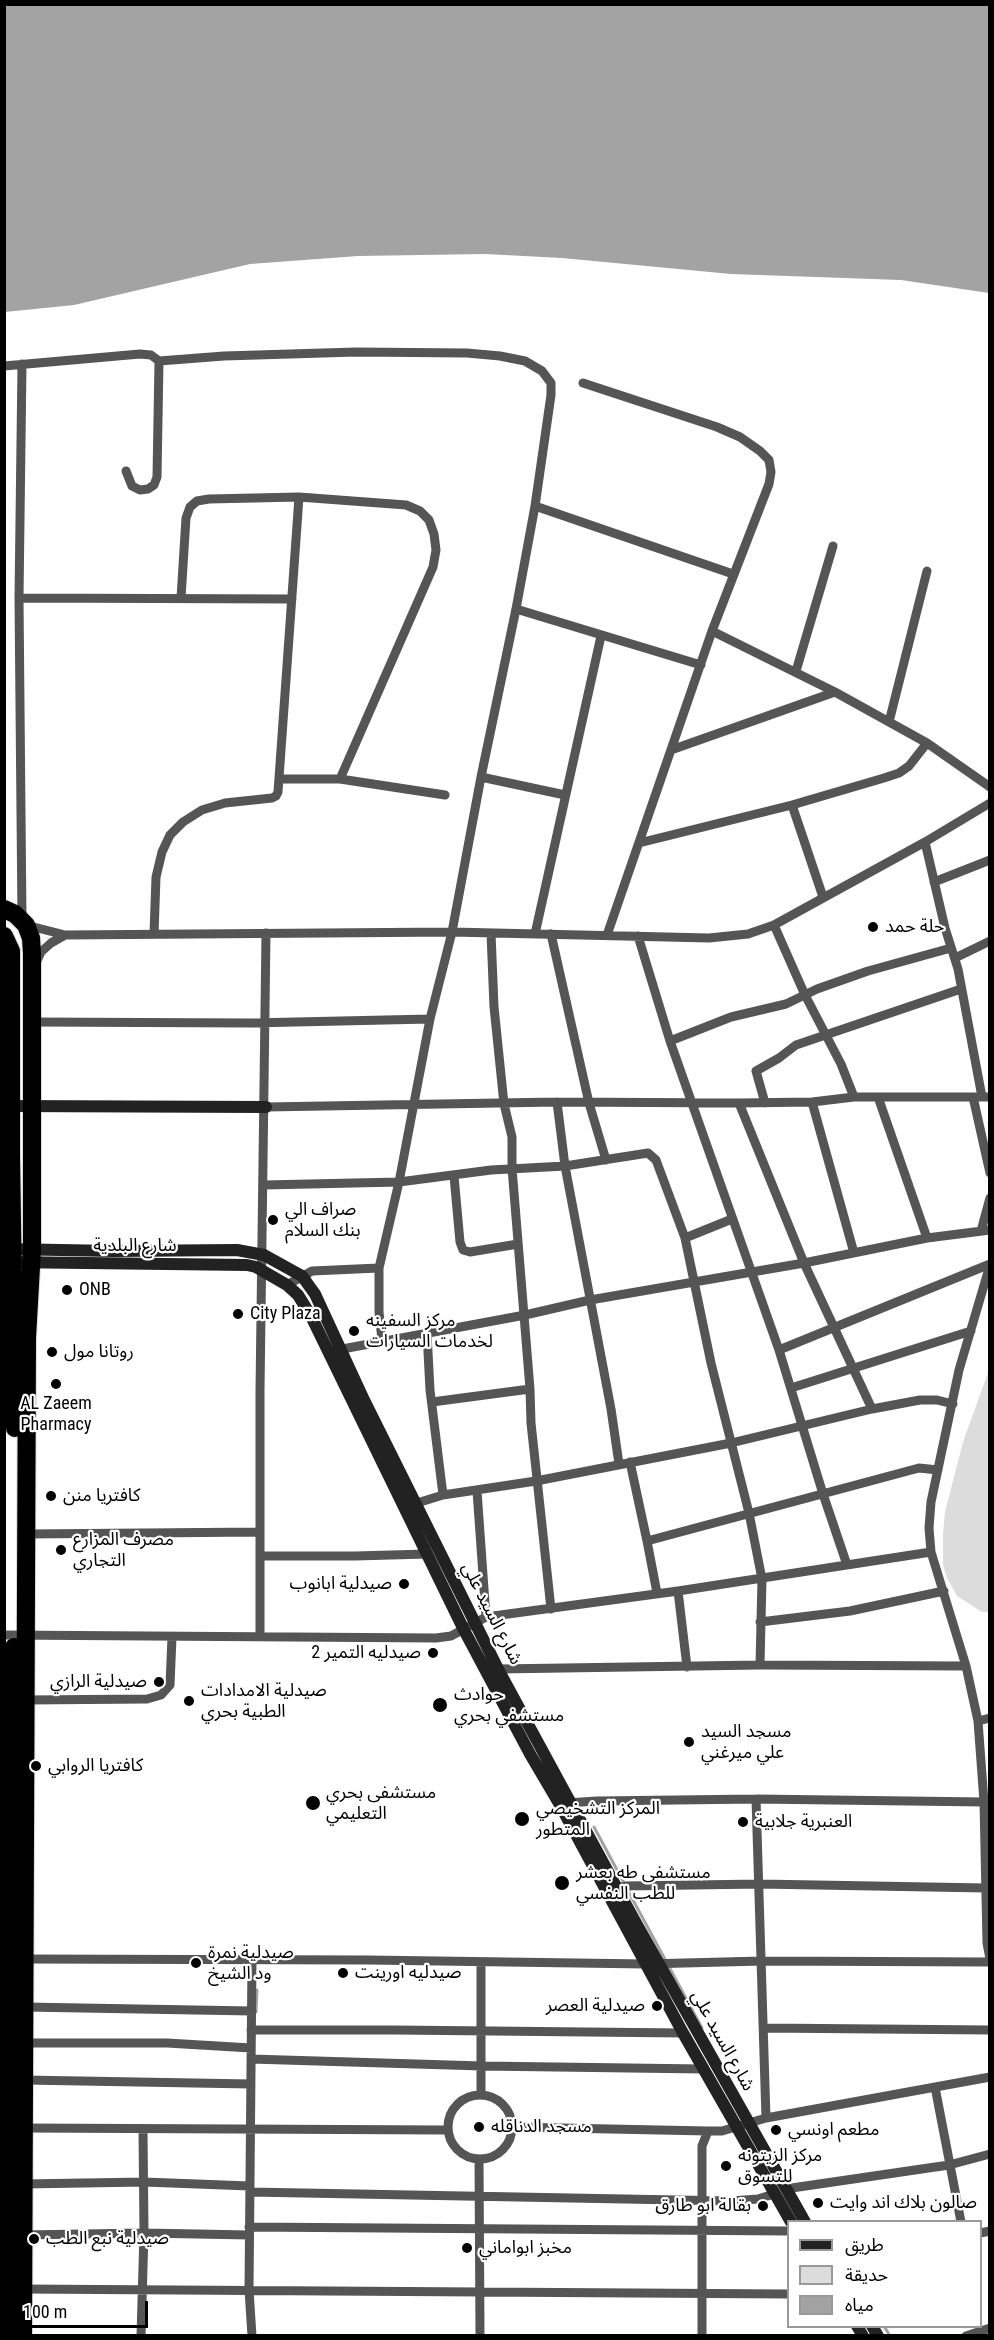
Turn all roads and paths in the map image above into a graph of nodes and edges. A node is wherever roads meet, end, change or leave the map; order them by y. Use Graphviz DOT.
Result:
graph roads {
  1 [pos="159,361"];
  2 [pos="22,364"];
  3 [pos="4,366"];
  4 [pos="583,383"];
  5 [pos="126,471"];
  6 [pos="299,497"];
  7 [pos="535,506"];
  8 [pos="833,546"];
  9 [pos="927,571"];
  10 [pos="733,574"];
  11 [pos="19,598"];
  12 [pos="181,598"];
  13 [pos="292,599"];
  14 [pos="516,609"];
  15 [pos="712,631"];
  16 [pos="601,636"];
  17 [pos="700,665"];
  18 [pos="796,671"];
  19 [pos="836,692"];
  20 [pos="889,722"];
  21 [pos="927,743"];
  22 [pos="671,750"];
  23 [pos="481,777"];
  24 [pos="279,779"];
  25 [pos="340,779"];
  26 [pos="990,787"];
  27 [pos="445,795"];
  28 [pos="565,795"];
  29 [pos="990,804"];
  30 [pos="792,805"];
  31 [pos="639,843"];
  32 [pos="925,843"];
  33 [pos="990,860"];
  34 [pos="934,882"];
  35 [pos="823,897"];
  36 [pos="4,909"];
  37 [pos="24,923"];
  38 [pos="774,925"];
  39 [pos="452,932"];
  40 [pos="266,933"];
  41 [pos="491,933"];
  42 [pos="154,934"];
  43 [pos="535,934"];
  44 [pos="551,934"];
  45 [pos="64,935"];
  46 [pos="607,935"];
  47 [pos="4,936"];
  48 [pos="638,936"];
  49 [pos="990,941"];
  50 [pos="953,953"];
  51 [pos="31,974"];
  52 [pos="961,989"];
  53 [pos="806,995"];
  54 [pos="430,1019"];
  55 [pos="8,1020"];
  56 [pos="264,1021"];
  57 [pos="32,1022"];
  58 [pos="827,1034"];
  59 [pos="670,1041"];
  60 [pos="854,1097"];
  61 [pos="878,1097"];
  62 [pos="982,1097"];
  63 [pos="556,1102"];
  64 [pos="812,1102"];
  65 [pos="589,1103"];
  66 [pos="692,1103"];
  67 [pos="739,1103"];
  68 [pos="765,1103"];
  69 [pos="504,1104"];
  70 [pos="8,1106"];
  71 [pos="30,1106"];
  72 [pos="412,1106"];
  73 [pos="266,1107"];
  74 [pos="606,1160"];
  75 [pos="564,1166"];
  76 [pos="512,1168"];
  77 [pos="990,1173"];
  78 [pos="454,1176"];
  79 [pos="399,1182"];
  80 [pos="264,1185"];
  81 [pos="990,1198"];
  82 [pos="732,1219"];
  83 [pos="985,1231"];
  84 [pos="685,1238"];
  85 [pos="927,1238"];
  86 [pos="518,1244"];
  87 [pos="854,1252"];
  88 [pos="16,1255"];
  89 [pos="264,1255"];
  90 [pos="114,1258"];
  91 [pos="804,1263"];
  92 [pos="990,1265"];
  93 [pos="379,1268"];
  94 [pos="263,1271"];
  95 [pos="751,1272"];
  96 [pos="302,1276"];
  97 [pos="695,1282"];
  98 [pos="287,1285"];
  99 [pos="590,1300"];
  100 [pos="525,1315"];
  101 [pos="836,1328"];
  102 [pos="971,1331"];
  103 [pos="427,1333"];
  104 [pos="382,1340"];
  105 [pos="334,1350"];
  106 [pos="779,1350"];
  107 [pos="854,1368"];
  108 [pos="791,1388"];
  109 [pos="530,1389"];
  110 [pos="432,1402"];
  111 [pos="954,1404"];
  112 [pos="872,1409"];
  113 [pos="803,1426"];
  114 [pos="731,1443"];
  115 [pos="630,1462"];
  116 [pos="619,1464"];
  117 [pos="938,1470"];
  118 [pos="536,1481"];
  119 [pos="477,1491"];
  120 [pos="823,1494"];
  121 [pos="443,1495"];
  122 [pos="417,1503"];
  123 [pos="749,1513"];
  124 [pos="260,1532"];
  125 [pos="27,1534"];
  126 [pos="647,1540"];
  127 [pos="931,1552"];
  128 [pos="427,1554"];
  129 [pos="261,1556"];
  130 [pos="847,1565"];
  131 [pos="762,1579"];
  132 [pos="678,1591"];
  133 [pos="944,1591"];
  134 [pos="657,1593"];
  135 [pos="551,1609"];
  136 [pos="760,1622"];
  137 [pos="475,1623"];
  138 [pos="15,1635"];
  139 [pos="172,1637"];
  140 [pos="260,1637"];
  141 [pos="760,1665"];
  142 [pos="966,1666"];
  143 [pos="687,1667"];
  144 [pos="498,1669"];
  145 [pos="15,1697"];
  146 [pos="990,1718"];
  147 [pos="978,1721"];
  148 [pos="986,1782"];
  149 [pos="8,1794"];
  150 [pos="756,1799"];
  151 [pos="984,1802"];
  152 [pos="565,1804"];
  153 [pos="987,1834"];
  154 [pos="759,1884"];
  155 [pos="617,1888"];
  156 [pos="986,1888"];
  157 [pos="988,1943"];
  158 [pos="13,1959"];
  159 [pos="252,1960"];
  160 [pos="990,1960"];
  161 [pos="762,1961"];
  162 [pos="481,1962"];
  163 [pos="652,1963"];
  164 [pos="13,2007"];
  165 [pos="252,2011"];
  166 [pos="764,2028"];
  167 [pos="252,2030"];
  168 [pos="990,2030"];
  169 [pos="482,2032"];
  170 [pos="683,2033"];
  171 [pos="13,2042"];
  172 [pos="251,2048"];
  173 [pos="251,2059"];
  174 [pos="482,2066"];
  175 [pos="703,2069"];
  176 [pos="990,2077"];
  177 [pos="12,2081"];
  178 [pos="251,2084"];
  179 [pos="935,2087"];
  180 [pos="481,2095"];
  181 [pos="766,2118"];
  182 [pos="742,2126"];
  183 [pos="513,2127"];
  184 [pos="12,2129"];
  185 [pos="143,2129"];
  186 [pos="250,2129"];
  187 [pos="447,2130"];
  188 [pos="708,2131"];
  189 [pos="990,2154"];
  190 [pos="479,2159"];
  191 [pos="949,2165"];
  192 [pos="12,2182"];
  193 [pos="144,2182"];
  194 [pos="250,2189"];
  195 [pos="779,2192"];
  196 [pos="479,2195"];
  197 [pos="702,2200"];
  198 [pos="790,2220"];
  199 [pos="803,2220"];
  200 [pos="961,2220"];
  201 [pos="479,2228"];
  202 [pos="702,2230"];
  203 [pos="12,2231"];
  204 [pos="249,2231"];
  205 [pos="787,2231"];
  206 [pos="144,2233"];
  207 [pos="11,2289"];
  208 [pos="142,2289"];
  209 [pos="249,2290"];
  210 [pos="480,2293"];
  211 [pos="702,2293"];
  212 [pos="787,2294"];
  213 [pos="990,2328"];
  214 [pos="6,2336"];
  215 [pos="23,2336"];
  216 [pos="141,2336"];
  217 [pos="252,2336"];
  218 [pos="480,2336"];
  219 [pos="702,2336"];
  220 [pos="966,2336"];
  1 -- 2 [label="street"];
  1 -- 5 [label="street"];
  1 -- 7 [label="street"];
  2 -- 3 [label="street"];
  2 -- 11 [label="street"];
  4 -- 10 [label="street"];
  6 -- 12 [label="street"];
  6 -- 13 [label="street"];
  6 -- 25 [label="street"];
  7 -- 10 [label="street"];
  7 -- 14 [label="street"];
  8 -- 18 [label="street"];
  9 -- 20 [label="street"];
  10 -- 15 [label="street"];
  11 -- 12 [label="street"];
  11 -- 37 [label="street"];
  12 -- 13 [label="street"];
  13 -- 24 [label="street"];
  14 -- 16 [label="street"];
  14 -- 23 [label="street"];
  15 -- 17 [label="street"];
  15 -- 18 [label="street"];
  16 -- 17 [label="street"];
  16 -- 28 [label="street"];
  17 -- 22 [label="street"];
  18 -- 19 [label="street"];
  19 -- 20 [label="street"];
  19 -- 22 [label="street"];
  20 -- 21 [label="street"];
  21 -- 26 [label="street"];
  21 -- 30 [label="street"];
  22 -- 31 [label="street"];
  23 -- 28 [label="street"];
  23 -- 39 [label="street"];
  24 -- 25 [label="street"];
  24 -- 42 [label="street"];
  25 -- 27 [label="street"];
  28 -- 43 [label="street"];
  29 -- 32 [label="street"];
  30 -- 31 [label="street"];
  30 -- 35 [label="street"];
  31 -- 46 [label="street"];
  32 -- 34 [label="street"];
  32 -- 35 [label="street"];
  33 -- 34 [label="street"];
  34 -- 50 [label="street"];
  35 -- 38 [label="street"];
  36 -- 37 [label="highway"];
  37 -- 45 [label="street"];
  37 -- 51 [label="highway"];
  38 -- 48 [label="street"];
  38 -- 53 [label="street"];
  39 -- 40 [label="street"];
  39 -- 41 [label="street"];
  39 -- 54 [label="street"];
  40 -- 42 [label="street"];
  40 -- 56 [label="street"];
  41 -- 43 [label="street"];
  41 -- 69 [label="street"];
  42 -- 45 [label="street"];
  43 -- 44 [label="street"];
  44 -- 46 [label="street"];
  44 -- 65 [label="street"];
  45 -- 51 [label="street"];
  46 -- 48 [label="street"];
  47 -- 55 [label="highway"];
  48 -- 59 [label="street"];
  49 -- 50 [label="street"];
  50 -- 52 [label="street"];
  50 -- 53 [label="street"];
  51 -- 57 [label="highway"];
  52 -- 58 [label="street"];
  52 -- 62 [label="street"];
  53 -- 58 [label="street"];
  53 -- 59 [label="street"];
  54 -- 56 [label="street"];
  54 -- 72 [label="street"];
  55 -- 70 [label="highway"];
  56 -- 57 [label="street"];
  56 -- 73 [label="street"];
  57 -- 71 [label="highway"];
  58 -- 60 [label="street"];
  58 -- 68 [label="street"];
  59 -- 66 [label="street"];
  60 -- 61 [label="street"];
  60 -- 64 [label="street"];
  61 -- 62 [label="street"];
  61 -- 85 [label="street"];
  62 -- 77 [label="street"];
  63 -- 65 [label="street"];
  63 -- 69 [label="street"];
  63 -- 75 [label="street"];
  64 -- 68 [label="street"];
  64 -- 87 [label="street"];
  65 -- 66 [label="street"];
  65 -- 74 [label="street"];
  66 -- 67 [label="street"];
  66 -- 82 [label="street"];
  67 -- 68 [label="street"];
  67 -- 91 [label="street"];
  69 -- 72 [label="street"];
  69 -- 76 [label="street"];
  70 -- 71 [label="main road"];
  70 -- 88 [label="highway"];
  71 -- 73 [label="main road"];
  71 -- 88 [label="highway"];
  72 -- 73 [label="street"];
  72 -- 79 [label="street"];
  73 -- 80 [label="street"];
  74 -- 75 [label="street"];
  74 -- 84 [label="street"];
  75 -- 76 [label="street"];
  75 -- 99 [label="street"];
  76 -- 78 [label="street"];
  76 -- 86 [label="street"];
  78 -- 79 [label="street"];
  78 -- 86 [label="street"];
  79 -- 80 [label="street"];
  79 -- 93 [label="street"];
  80 -- 89 [label="street"];
  81 -- 83 [label="street"];
  82 -- 84 [label="street"];
  82 -- 95 [label="street"];
  83 -- 85 [label="street"];
  84 -- 97 [label="street"];
  85 -- 87 [label="street"];
  86 -- 100 [label="street"];
  87 -- 91 [label="street"];
  88 -- 90 [label="main road, شارع البلدية"];
  88 -- 125 [label="highway"];
  88 -- 138 [label="highway"];
  89 -- 90 [label="main road, شارع البلدية"];
  89 -- 94 [label="street"];
  89 -- 96 [label="main road, شارع السيد علي"];
  90 -- 94 [label="main road, شارع البلدية"];
  91 -- 95 [label="street"];
  91 -- 101 [label="street"];
  92 -- 101 [label="street"];
  92 -- 102 [label="street"];
  93 -- 96 [label="street"];
  93 -- 104 [label="street"];
  94 -- 98 [label="main road, شارع السيد علي"];
  94 -- 124 [label="street"];
  95 -- 97 [label="street"];
  95 -- 106 [label="street"];
  96 -- 98 [label="street"];
  96 -- 105 [label="main road, شارع السيد علي"];
  97 -- 99 [label="street"];
  97 -- 114 [label="street"];
  98 -- 105 [label="main road, شارع السيد علي"];
  99 -- 100 [label="street"];
  99 -- 116 [label="street"];
  100 -- 103 [label="street"];
  100 -- 109 [label="street"];
  101 -- 106 [label="street"];
  101 -- 107 [label="street"];
  102 -- 107 [label="street"];
  102 -- 111 [label="street"];
  103 -- 104 [label="street"];
  103 -- 110 [label="street"];
  104 -- 105 [label="street"];
  105 -- 122 [label="main road, شارع السيد علي"];
  105 -- 128 [label="main road, شارع السيد علي"];
  106 -- 108 [label="street"];
  107 -- 108 [label="street"];
  107 -- 112 [label="street"];
  108 -- 113 [label="street"];
  109 -- 110 [label="street"];
  109 -- 118 [label="street"];
  110 -- 121 [label="street"];
  111 -- 112 [label="street"];
  111 -- 117 [label="street"];
  112 -- 113 [label="street"];
  113 -- 114 [label="street"];
  113 -- 120 [label="street"];
  114 -- 115 [label="street"];
  114 -- 123 [label="street"];
  115 -- 116 [label="street"];
  115 -- 126 [label="street"];
  116 -- 118 [label="street"];
  117 -- 120 [label="street"];
  117 -- 127 [label="street"];
  118 -- 119 [label="street"];
  118 -- 135 [label="street"];
  119 -- 121 [label="street"];
  119 -- 137 [label="street"];
  120 -- 123 [label="street"];
  120 -- 130 [label="street"];
  121 -- 122 [label="street"];
  122 -- 137 [label="main road, شارع السيد علي"];
  123 -- 126 [label="street"];
  123 -- 131 [label="street"];
  124 -- 125 [label="street"];
  124 -- 129 [label="street"];
  125 -- 138 [label="highway"];
  126 -- 134 [label="street"];
  127 -- 130 [label="street"];
  127 -- 133 [label="street"];
  128 -- 129 [label="street"];
  128 -- 137 [label="main road, شارع السيد علي"];
  129 -- 140 [label="street"];
  130 -- 131 [label="street"];
  131 -- 132 [label="street"];
  131 -- 136 [label="street"];
  132 -- 134 [label="street"];
  132 -- 143 [label="street"];
  133 -- 136 [label="street"];
  133 -- 142 [label="street"];
  134 -- 135 [label="street"];
  135 -- 137 [label="street"];
  136 -- 141 [label="street"];
  137 -- 140 [label="street"];
  137 -- 144 [label="main road, شارع السيد علي"];
  137 -- 152 [label="main road, شارع السيد علي"];
  138 -- 139 [label="street"];
  138 -- 145 [label="highway"];
  139 -- 140 [label="street"];
  139 -- 145 [label="street"];
  141 -- 142 [label="street"];
  141 -- 143 [label="street"];
  142 -- 147 [label="street"];
  143 -- 144 [label="street"];
  144 -- 152 [label="main road, شارع السيد علي"];
  145 -- 149 [label="highway"];
  145 -- 158 [label="highway"];
  146 -- 147 [label="street"];
  147 -- 148 [label="street"];
  148 -- 151 [label="street"];
  149 -- 158 [label="highway"];
  150 -- 151 [label="street"];
  150 -- 152 [label="street"];
  150 -- 154 [label="street"];
  151 -- 153 [label="street"];
  152 -- 155 [label="main road, شارع السيد علي"];
  152 -- 163 [label="main road, شارع السيد علي"];
  153 -- 156 [label="street"];
  154 -- 155 [label="street"];
  154 -- 156 [label="street"];
  154 -- 161 [label="street"];
  155 -- 163 [label="main road, شارع السيد علي"];
  156 -- 157 [label="street"];
  157 -- 160 [label="street"];
  158 -- 159 [label="street"];
  158 -- 164 [label="highway"];
  159 -- 162 [label="street"];
  159 -- 165 [label="street"];
  160 -- 161 [label="street"];
  161 -- 163 [label="street"];
  161 -- 166 [label="street"];
  162 -- 163 [label="street"];
  162 -- 169 [label="street"];
  163 -- 170 [label="main road, شارع السيد علي"];
  163 -- 182 [label="main road, شارع السيد علي"];
  164 -- 165 [label="street"];
  164 -- 171 [label="highway"];
  165 -- 167 [label="street"];
  166 -- 168 [label="street"];
  166 -- 181 [label="street"];
  167 -- 169 [label="street"];
  167 -- 172 [label="street"];
  169 -- 170 [label="street"];
  169 -- 174 [label="street"];
  170 -- 175 [label="main road, شارع السيد علي"];
  171 -- 172 [label="street"];
  171 -- 177 [label="highway"];
  172 -- 173 [label="street"];
  173 -- 174 [label="street"];
  173 -- 178 [label="street"];
  174 -- 175 [label="street"];
  174 -- 180 [label="street"];
  175 -- 182 [label="main road, شارع السيد علي"];
  176 -- 179 [label="street"];
  177 -- 178 [label="street"];
  177 -- 184 [label="highway"];
  178 -- 186 [label="street"];
  179 -- 181 [label="street"];
  179 -- 191 [label="street"];
  180 -- 183 [label="street"];
  180 -- 187 [label="street"];
  181 -- 182 [label="street"];
  182 -- 188 [label="street"];
  182 -- 195 [label="main road, شارع السيد علي"];
  183 -- 188 [label="street"];
  183 -- 190 [label="street"];
  184 -- 185 [label="street"];
  184 -- 192 [label="highway"];
  185 -- 186 [label="street"];
  185 -- 193 [label="street"];
  186 -- 187 [label="street"];
  186 -- 194 [label="street"];
  187 -- 190 [label="street"];
  188 -- 197 [label="street"];
  189 -- 191 [label="street"];
  190 -- 196 [label="street"];
  191 -- 195 [label="street"];
  191 -- 200 [label="street"];
  192 -- 193 [label="street"];
  192 -- 203 [label="highway"];
  193 -- 194 [label="street"];
  193 -- 206 [label="street"];
  194 -- 196 [label="street"];
  194 -- 204 [label="street"];
  195 -- 197 [label="street"];
  195 -- 198 [label="main road, شارع السيد علي"];
  195 -- 199 [label="main road, شارع السيد علي"];
  196 -- 197 [label="street"];
  196 -- 201 [label="street"];
  197 -- 202 [label="street"];
  201 -- 202 [label="street"];
  201 -- 204 [label="street"];
  201 -- 210 [label="street"];
  202 -- 205 [label="street"];
  202 -- 211 [label="street"];
  203 -- 206 [label="street"];
  203 -- 207 [label="highway"];
  204 -- 206 [label="street"];
  204 -- 209 [label="street"];
  206 -- 208 [label="street"];
  207 -- 208 [label="street"];
  207 -- 214 [label="highway"];
  207 -- 215 [label="highway"];
  208 -- 209 [label="street"];
  208 -- 216 [label="street"];
  209 -- 210 [label="street"];
  209 -- 217 [label="street"];
  210 -- 211 [label="street"];
  210 -- 218 [label="street"];
  211 -- 212 [label="street"];
  211 -- 219 [label="street"];
  213 -- 220 [label="street"];
}
